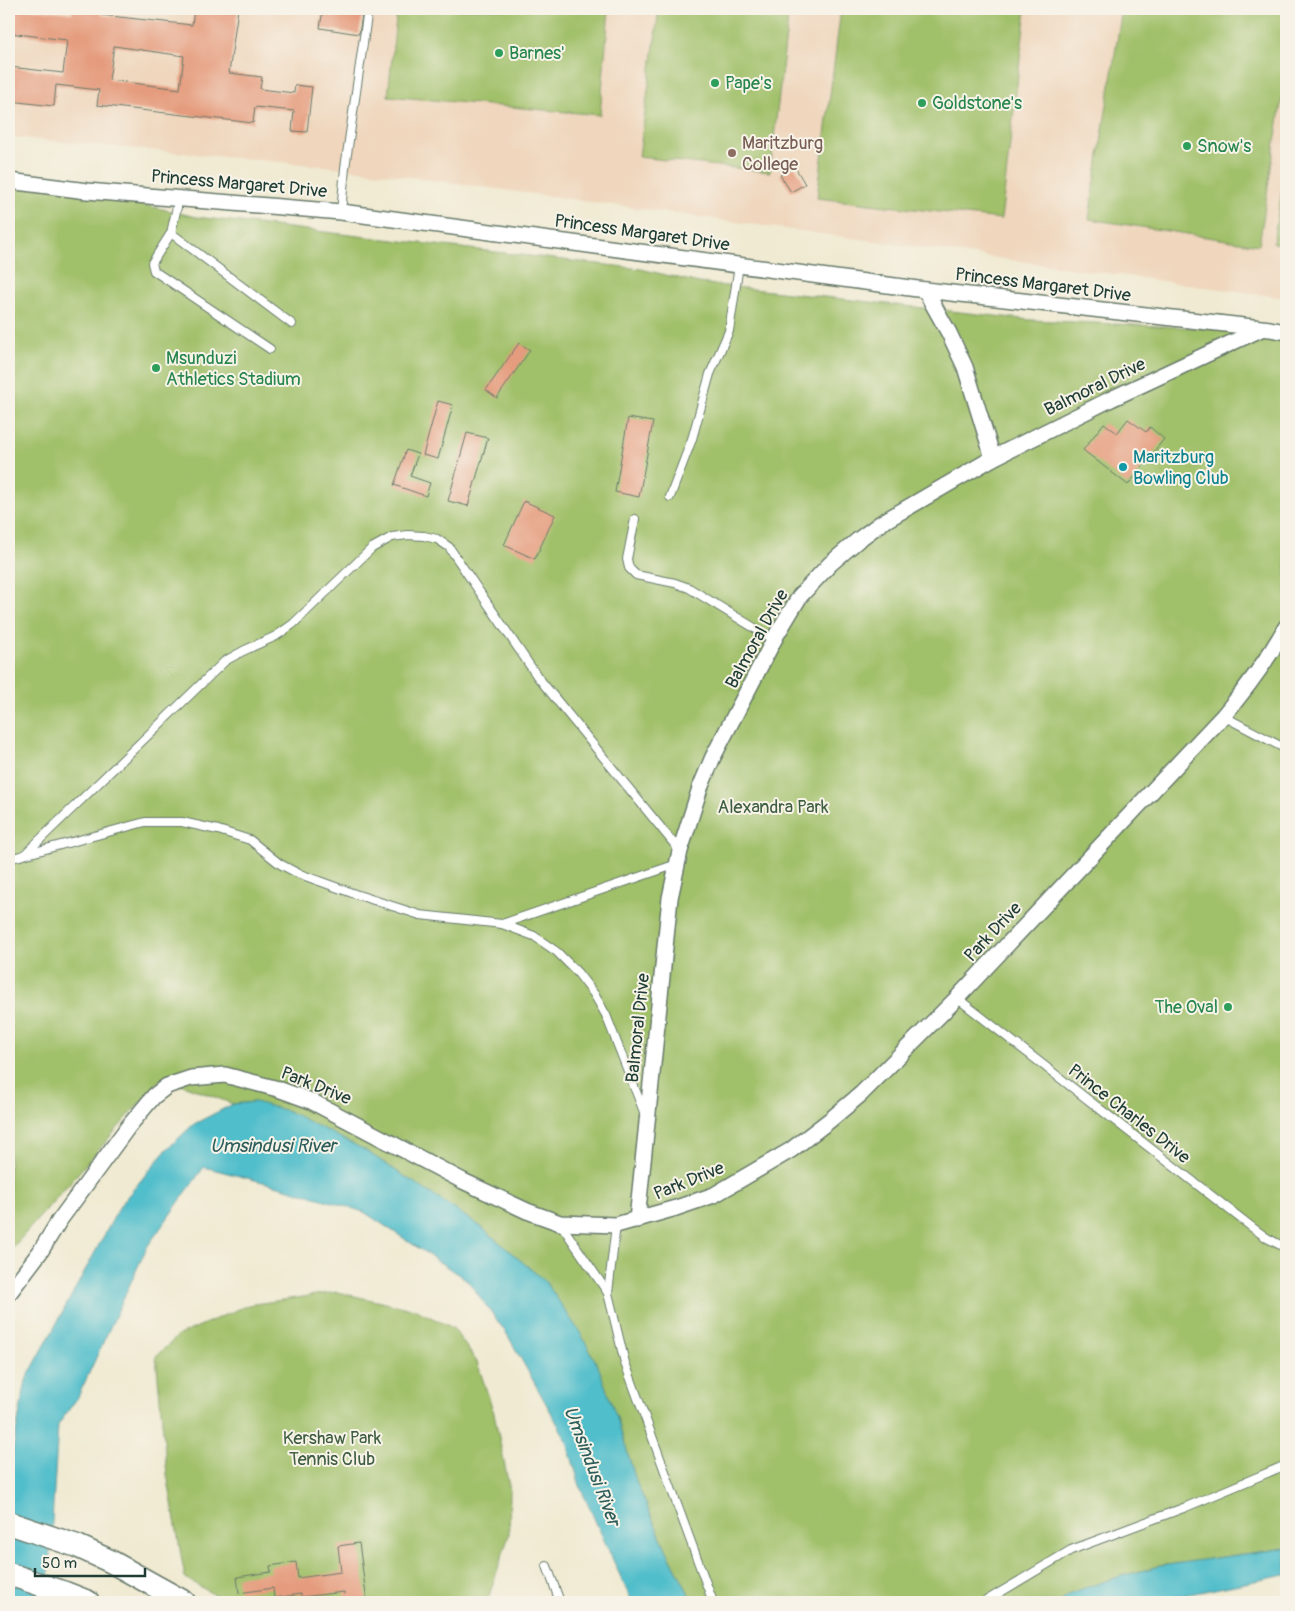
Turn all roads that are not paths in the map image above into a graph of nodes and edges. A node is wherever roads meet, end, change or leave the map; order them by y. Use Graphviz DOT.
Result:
graph roads {
  1 [pos="368,9"];
  2 [pos="9,181"];
  3 [pos="179,198"];
  4 [pos="342,212"];
  5 [pos="171,233"];
  6 [pos="739,265"];
  7 [pos="926,290"];
  8 [pos="292,324"];
  9 [pos="1286,324"];
  10 [pos="1266,329"];
  11 [pos="1286,332"];
  12 [pos="270,349"];
  13 [pos="993,458"];
  14 [pos="670,497"];
  15 [pos="635,519"];
  16 [pos="1286,627"];
  17 [pos="774,640"];
  18 [pos="1223,716"];
  19 [pos="1286,749"];
  20 [pos="26,854"];
  21 [pos="678,857"];
  22 [pos="9,859"];
  23 [pos="502,924"];
  24 [pos="957,998"];
  25 [pos="648,1120"];
  26 [pos="636,1220"];
  27 [pos="560,1223"];
  28 [pos="616,1225"];
  29 [pos="1286,1248"];
  30 [pos="9,1293"];
  31 [pos="608,1293"];
  32 [pos="1286,1465"];
  33 [pos="9,1523"];
  34 [pos="547,1566"];
  35 [pos="9,1574"];
  36 [pos="88,1602"];
  37 [pos="184,1602"];
  38 [pos="560,1602"];
  39 [pos="713,1602"];
  40 [pos="984,1602"];
  1 -- 4 [label="lane"];
  2 -- 3 [label="street, Princess Margaret Drive"];
  3 -- 4 [label="street, Princess Margaret Drive"];
  3 -- 5 [label="lane"];
  4 -- 6 [label="street, Princess Margaret Drive"];
  5 -- 8 [label="lane"];
  5 -- 12 [label="lane"];
  6 -- 7 [label="street, Princess Margaret Drive"];
  6 -- 14 [label="lane"];
  7 -- 10 [label="street, Princess Margaret Drive"];
  7 -- 13 [label="street"];
  9 -- 10 [label="street, Princess Margaret Drive"];
  10 -- 11 [label="street, Princess Margaret Drive"];
  10 -- 13 [label="street, Balmoral Drive"];
  13 -- 17 [label="street, Balmoral Drive"];
  15 -- 17 [label="lane"];
  16 -- 18 [label="street, Park Drive"];
  17 -- 21 [label="street, Balmoral Drive"];
  18 -- 19 [label="lane"];
  18 -- 24 [label="street, Park Drive"];
  20 -- 21 [label="lane"];
  20 -- 22 [label="lane"];
  20 -- 23 [label="lane"];
  21 -- 23 [label="lane"];
  21 -- 25 [label="street, Balmoral Drive"];
  23 -- 25 [label="lane"];
  24 -- 26 [label="street, Park Drive"];
  24 -- 29 [label="lane, Prince Charles Drive"];
  25 -- 26 [label="street, Balmoral Drive"];
  26 -- 28 [label="street, Park Drive"];
  27 -- 28 [label="street, Park Drive"];
  27 -- 30 [label="street, Park Drive"];
  27 -- 31 [label="lane"];
  28 -- 31 [label="lane"];
  31 -- 39 [label="lane"];
  32 -- 40 [label="lane"];
  33 -- 37 [label="main road"];
  34 -- 38 [label="lane"];
  35 -- 36 [label="main road"];
}
